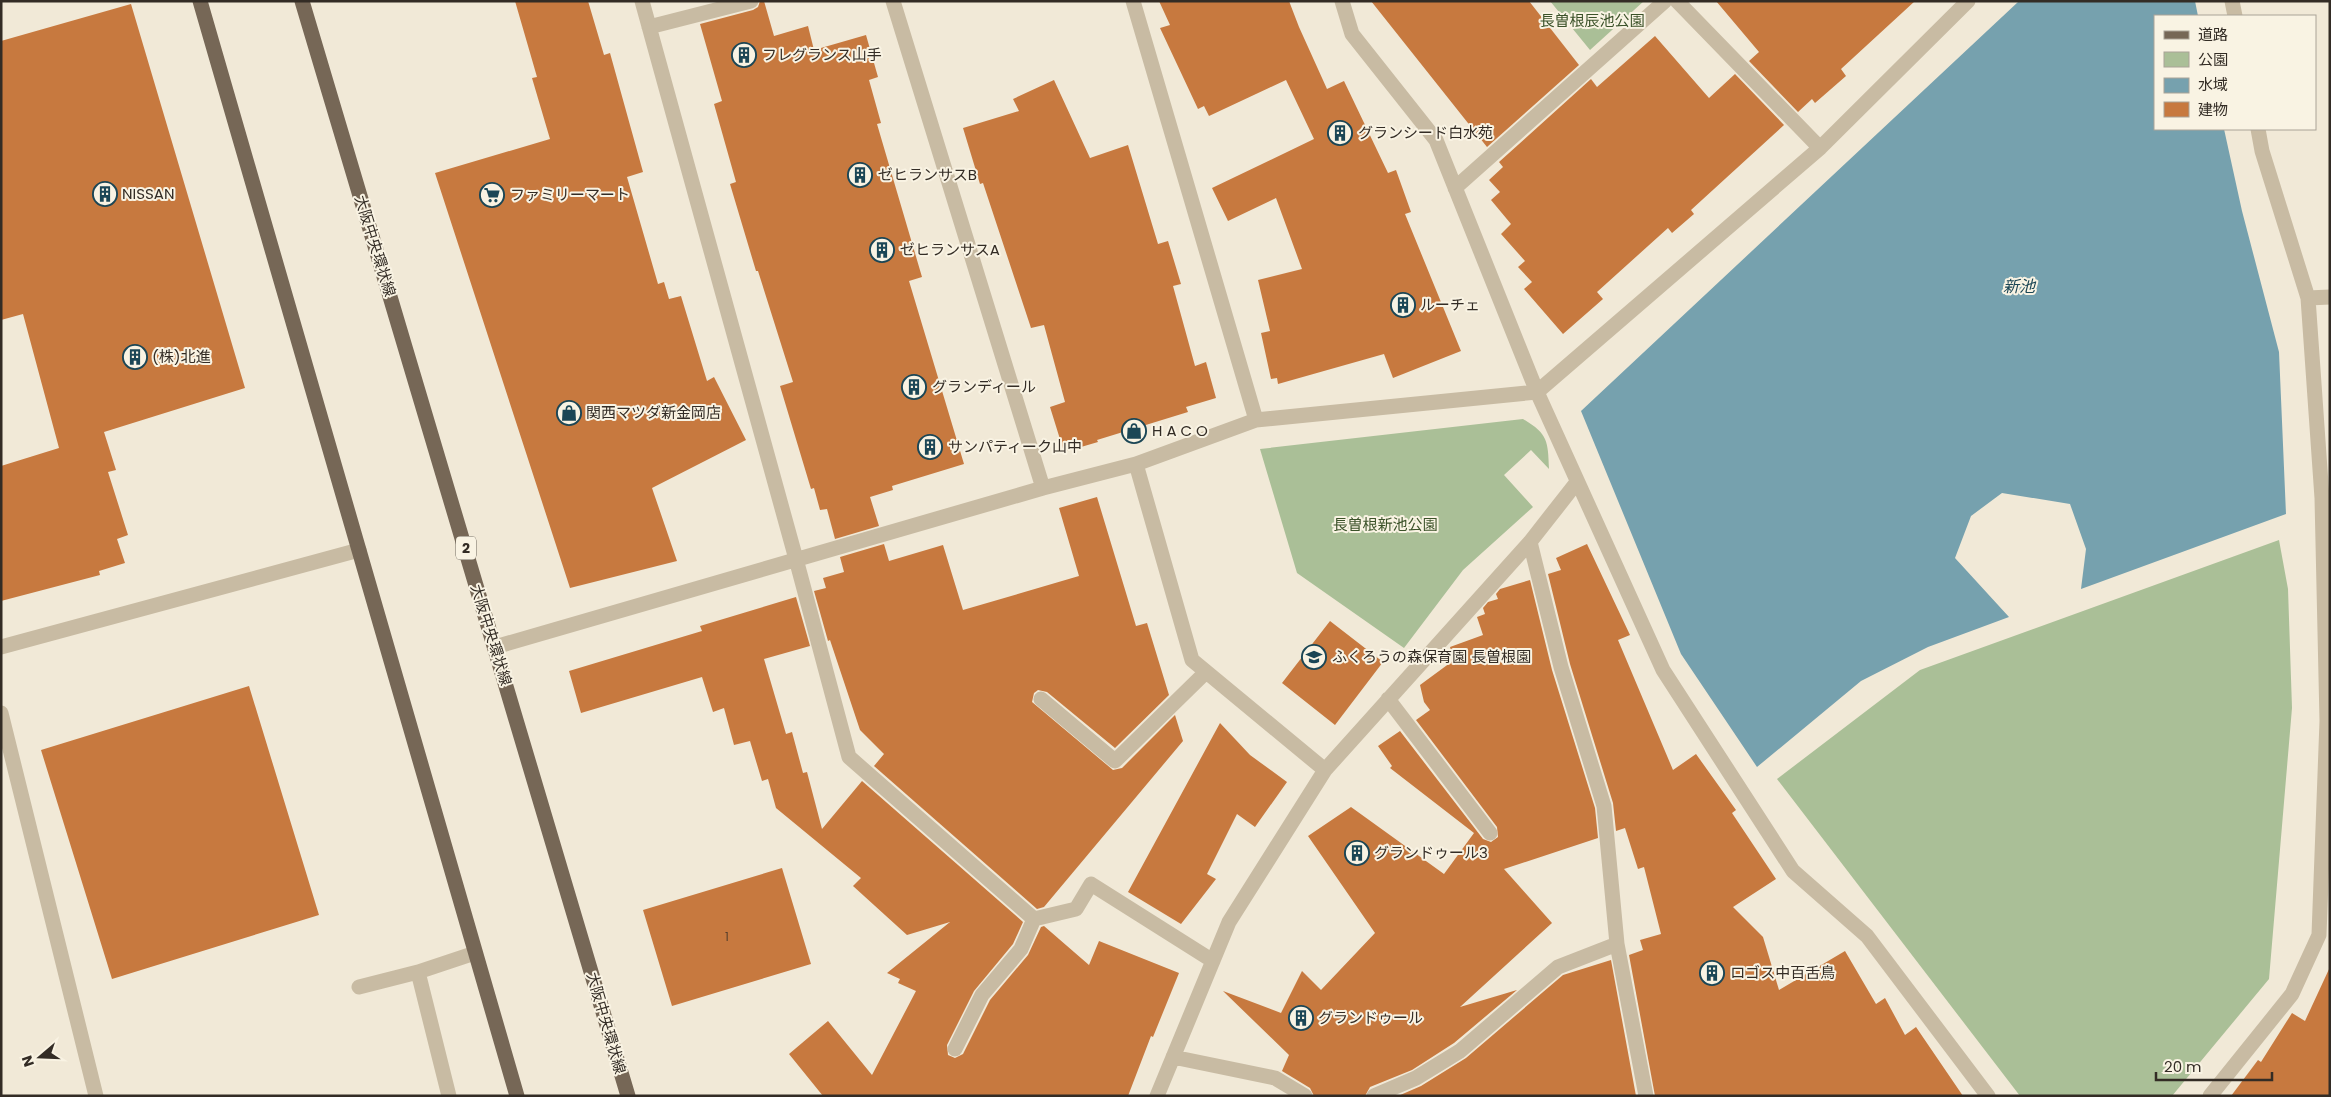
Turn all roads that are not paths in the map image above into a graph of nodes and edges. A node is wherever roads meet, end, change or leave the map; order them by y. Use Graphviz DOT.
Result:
graph roads {
  1 [pos="200,1"];
  2 [pos="302,1"];
  3 [pos="642,1"];
  4 [pos="751,1"];
  5 [pos="893,1"];
  6 [pos="1133,1"];
  7 [pos="1342,1"];
  8 [pos="1665,1"];
  9 [pos="1677,1"];
  10 [pos="1968,1"];
  11 [pos="2232,1"];
  12 [pos="2235,15"];
  13 [pos="649,27"];
  14 [pos="2258,130"];
  15 [pos="1820,148"];
  16 [pos="1455,188"];
  17 [pos="2330,297"];
  18 [pos="2308,298"];
  19 [pos="1537,392"];
  20 [pos="1256,420"];
  21 [pos="1136,464"];
  22 [pos="1578,482"];
  23 [pos="1043,488"];
  24 [pos="2326,498"];
  25 [pos="1530,542"];
  26 [pos="359,550"];
  27 [pos="796,559"];
  28 [pos="1,647"];
  29 [pos="495,647"];
  30 [pos="1206,672"];
  31 [pos="1388,699"];
  32 [pos="1041,700"];
  33 [pos="1,713"];
  34 [pos="2328,722"];
  35 [pos="1325,770"];
  36 [pos="1490,833"];
  37 [pos="1034,919"];
  38 [pos="1617,944"];
  39 [pos="475,953"];
  40 [pos="1213,961"];
  41 [pos="418,972"];
  42 [pos="359,988"];
  43 [pos="956,1049"];
  44 [pos="1173,1057"];
  45 [pos="96,1096"];
  46 [pos="449,1096"];
  47 [pos="517,1096"];
  48 [pos="628,1096"];
  49 [pos="1157,1096"];
  50 [pos="1306,1096"];
  51 [pos="1374,1096"];
  52 [pos="1646,1096"];
  53 [pos="1988,1096"];
  54 [pos="2210,1096"];
  1 -- 26 [label="main road"];
  2 -- 29 [label="main road, 大阪中央環状線 / 2"];
  3 -- 13 [label="street"];
  4 -- 13 [label="street"];
  5 -- 23 [label="street"];
  6 -- 20 [label="street"];
  7 -- 16 [label="street"];
  8 -- 16 [label="street"];
  9 -- 15 [label="street"];
  10 -- 15 [label="street"];
  11 -- 12 [label="street"];
  13 -- 27 [label="street"];
  14 -- 18 [label="street"];
  15 -- 19 [label="street"];
  16 -- 19 [label="street"];
  17 -- 18 [label="street"];
  18 -- 24 [label="street"];
  19 -- 20 [label="street"];
  19 -- 22 [label="street"];
  20 -- 21 [label="street"];
  21 -- 23 [label="street"];
  21 -- 30 [label="street"];
  22 -- 25 [label="street"];
  22 -- 53 [label="street"];
  23 -- 27 [label="street"];
  24 -- 34 [label="street"];
  25 -- 31 [label="street"];
  25 -- 38 [label="street"];
  26 -- 28 [label="street"];
  26 -- 39 [label="main road"];
  27 -- 29 [label="street"];
  27 -- 37 [label="street"];
  29 -- 48 [label="main road, 大阪中央環状線 / 2"];
  30 -- 32 [label="street"];
  30 -- 35 [label="street"];
  31 -- 35 [label="street"];
  31 -- 36 [label="street"];
  33 -- 45 [label="street"];
  34 -- 54 [label="street"];
  35 -- 40 [label="street"];
  37 -- 40 [label="street"];
  37 -- 43 [label="street"];
  38 -- 51 [label="street"];
  38 -- 52 [label="street"];
  39 -- 41 [label="street"];
  39 -- 47 [label="main road"];
  40 -- 44 [label="street"];
  41 -- 42 [label="street"];
  41 -- 46 [label="street"];
  44 -- 49 [label="street"];
  44 -- 50 [label="street"];
}
